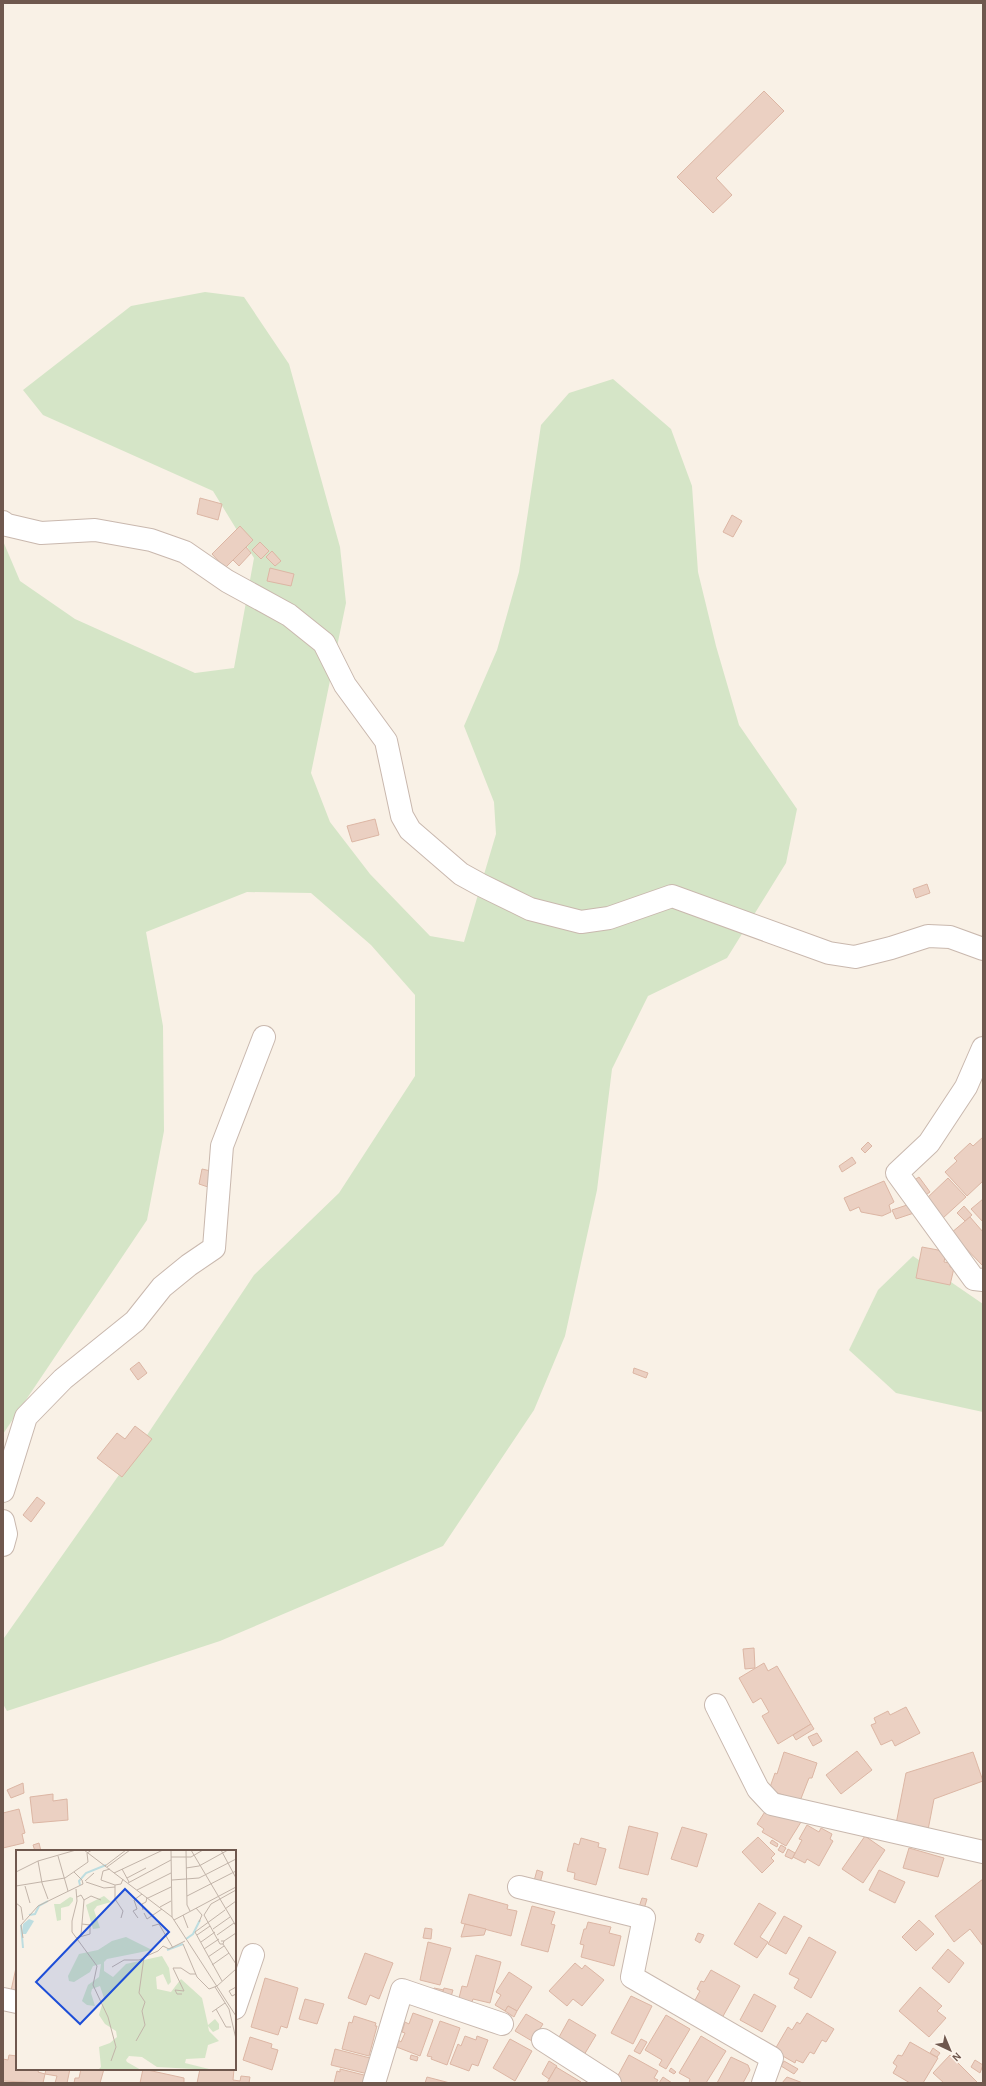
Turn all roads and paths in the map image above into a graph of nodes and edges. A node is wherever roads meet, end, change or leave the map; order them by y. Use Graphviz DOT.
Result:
graph roads {
  1 [pos="3,522"];
  2 [pos="983,949"];
  3 [pos="264,1037"];
  4 [pos="983,1049"];
  5 [pos="983,1280"];
  6 [pos="3,1491"];
  7 [pos="3,1521"];
  8 [pos="3,1545"];
  9 [pos="716,1705"];
  10 [pos="983,1852"];
  11 [pos="519,1887"];
  12 [pos="253,1955"];
  13 [pos="3,2000"];
  14 [pos="16,2002"];
  15 [pos="236,2005"];
  16 [pos="502,2024"];
  17 [pos="543,2040"];
  18 [pos="374,2083"];
  19 [pos="610,2083"];
  20 [pos="763,2083"];
  1 -- 2 [label="street"];
  3 -- 6 [label="street"];
  4 -- 5 [label="street"];
  7 -- 8 [label="street"];
  9 -- 10 [label="street"];
  11 -- 20 [label="street"];
  12 -- 15 [label="street"];
  13 -- 14 [label="street"];
  16 -- 18 [label="street"];
  17 -- 19 [label="street"];
}
